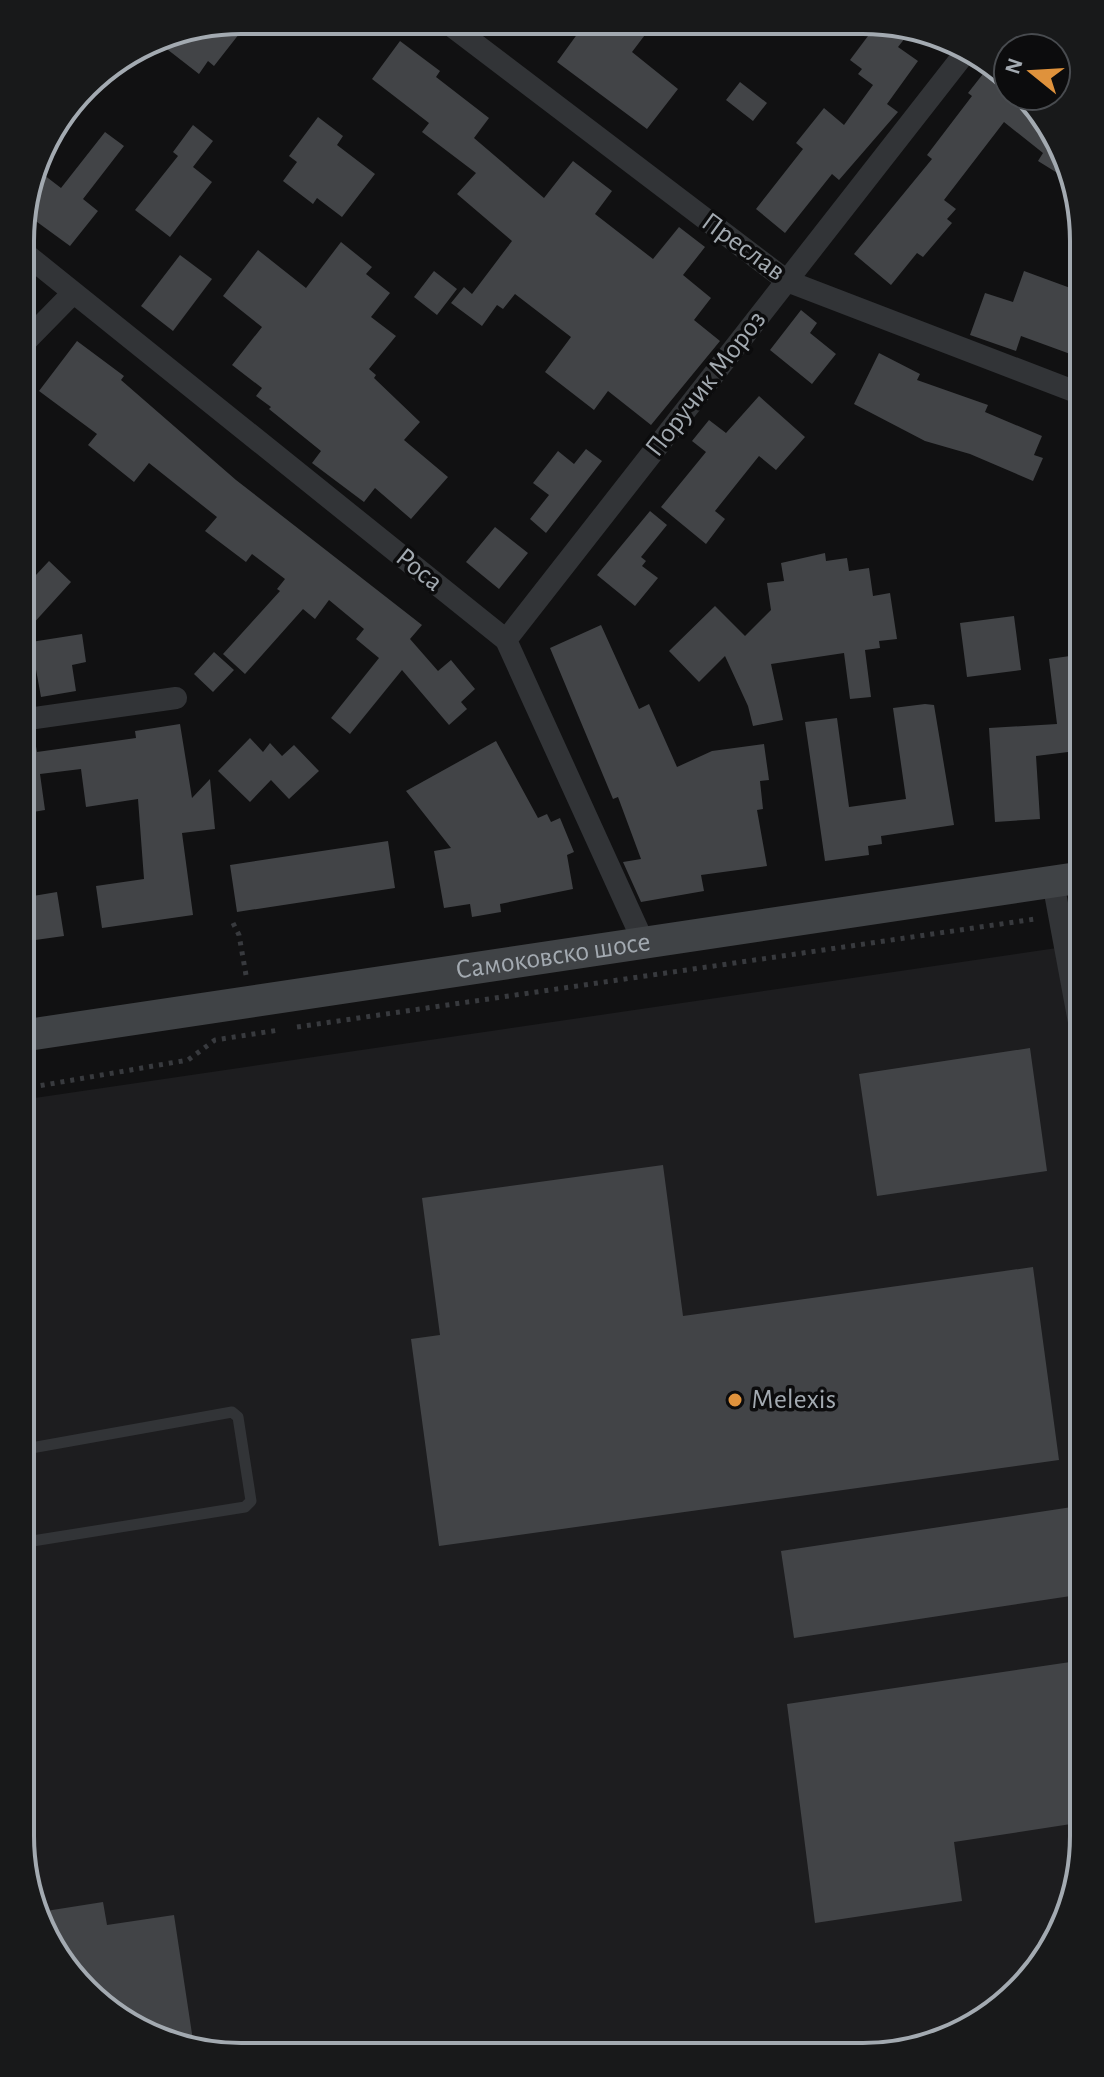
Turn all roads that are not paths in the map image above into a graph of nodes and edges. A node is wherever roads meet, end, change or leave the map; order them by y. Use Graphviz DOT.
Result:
graph roads {
  1 [pos="462,34"];
  2 [pos="960,59"];
  3 [pos="34,261"];
  4 [pos="787,281"];
  5 [pos="73,293"];
  6 [pos="34,333"];
  7 [pos="1070,390"];
  8 [pos="506,640"];
  9 [pos="176,698"];
  10 [pos="34,718"];
  11 [pos="1069,880"];
  12 [pos="643,941"];
  13 [pos="1070,971"];
  14 [pos="34,1034"];
  15 [pos="34,1447"];
  16 [pos="34,1541"];
  1 -- 4 [label="street, Преслав"];
  2 -- 4 [label="street, Поручик Мороз"];
  3 -- 5 [label="street, Роса"];
  4 -- 7 [label="street, Преслав"];
  4 -- 8 [label="street, Поручик Мороз"];
  5 -- 6 [label="street"];
  5 -- 8 [label="street, Роса"];
  8 -- 12 [label="street, Роса"];
  9 -- 10 [label="street"];
  11 -- 12 [label="main road, Самоковско шосе"];
  11 -- 13 [label="street"];
  12 -- 14 [label="main road, Самоковско шосе"];
  15 -- 16 [label="lane"];
}
